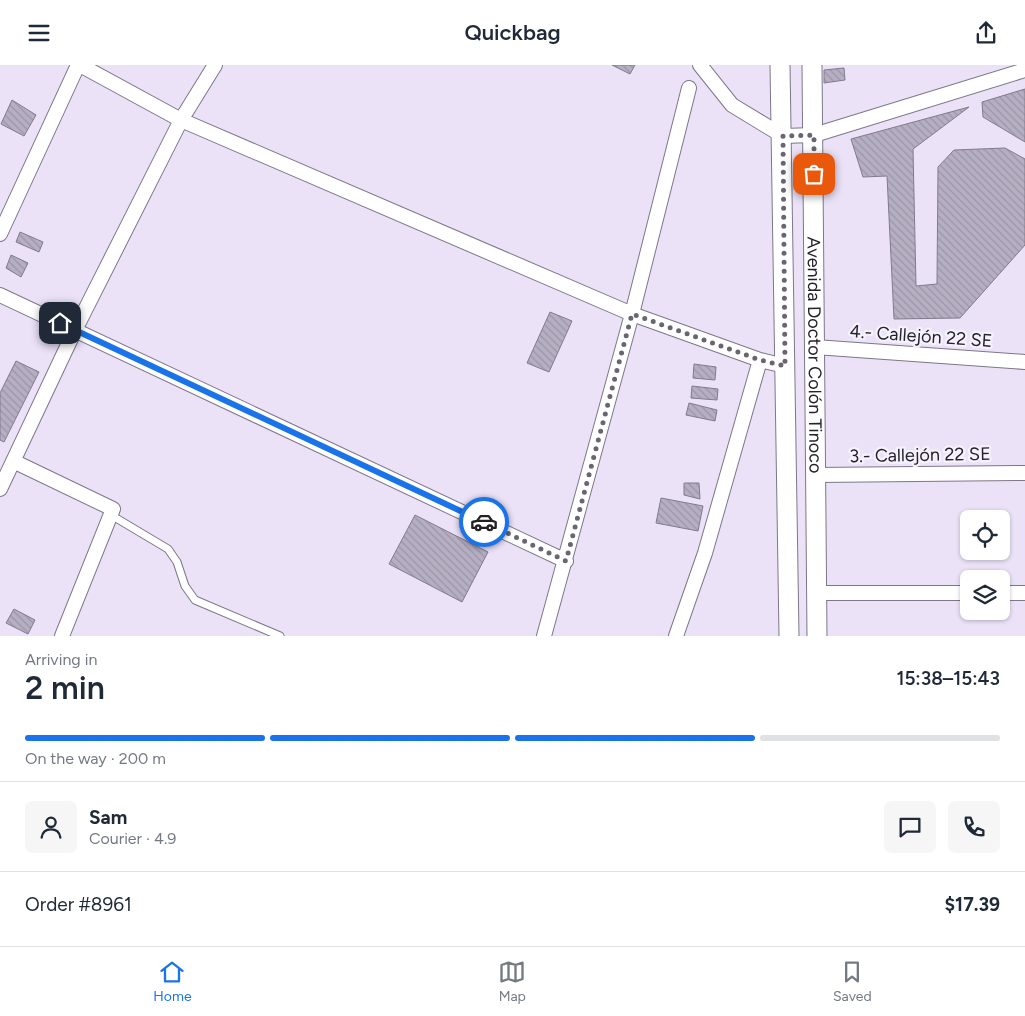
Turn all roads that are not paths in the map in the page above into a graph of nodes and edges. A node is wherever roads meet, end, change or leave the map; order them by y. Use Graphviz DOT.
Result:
graph roads {
  1 [pos="79,65"];
  2 [pos="215,65"];
  3 [pos="700,65"];
  4 [pos="812,69"];
  5 [pos="1025,70"];
  6 [pos="779,71"];
  7 [pos="689,88"];
  8 [pos="181,119"];
  9 [pos="813,129"];
  10 [pos="783,131"];
  11 [pos="0,234"];
  12 [pos="0,295"];
  13 [pos="632,314"];
  14 [pos="75,330"];
  15 [pos="815,347"];
  16 [pos="760,360"];
  17 [pos="1025,362"];
  18 [pos="785,366"];
  19 [pos="13,461"];
  20 [pos="1025,473"];
  21 [pos="816,475"];
  22 [pos="0,489"];
  23 [pos="111,515"];
  24 [pos="566,561"];
  25 [pos="817,593"];
  26 [pos="960,593"];
  27 [pos="1010,593"];
  28 [pos="1025,593"];
  29 [pos="62,636"];
  30 [pos="280,636"];
  31 [pos="544,636"];
  32 [pos="676,636"];
  33 [pos="789,636"];
  34 [pos="817,636"];
  1 -- 8 [label="street"];
  1 -- 11 [label="street"];
  2 -- 8 [label="street"];
  3 -- 10 [label="street"];
  4 -- 9 [label="main road, Avenida Doctor Colón Tinoco"];
  5 -- 9 [label="street"];
  6 -- 10 [label="main road, Avenida Doctor Colón Tinoco"];
  7 -- 13 [label="street"];
  8 -- 13 [label="street"];
  8 -- 14 [label="street"];
  9 -- 10 [label="street"];
  9 -- 15 [label="main road, Avenida Doctor Colón Tinoco"];
  10 -- 18 [label="main road, Avenida Doctor Colón Tinoco"];
  12 -- 14 [label="street"];
  13 -- 16 [label="street"];
  13 -- 24 [label="street"];
  14 -- 19 [label="street"];
  14 -- 24 [label="street"];
  15 -- 17 [label="street, 4.- Callejón 22 SE"];
  15 -- 21 [label="main road, Avenida Doctor Colón Tinoco"];
  16 -- 18 [label="street"];
  16 -- 32 [label="street"];
  18 -- 33 [label="main road, Avenida Doctor Colón Tinoco"];
  19 -- 22 [label="street"];
  19 -- 23 [label="street"];
  20 -- 21 [label="street, 3.- Callejón 22 SE"];
  21 -- 25 [label="main road, Avenida Doctor Colón Tinoco"];
  23 -- 29 [label="street"];
  23 -- 30 [label="lane"];
  24 -- 31 [label="street"];
  25 -- 26 [label="street"];
  25 -- 34 [label="main road, Avenida Doctor Colón Tinoco"];
  27 -- 28 [label="street"];
}
